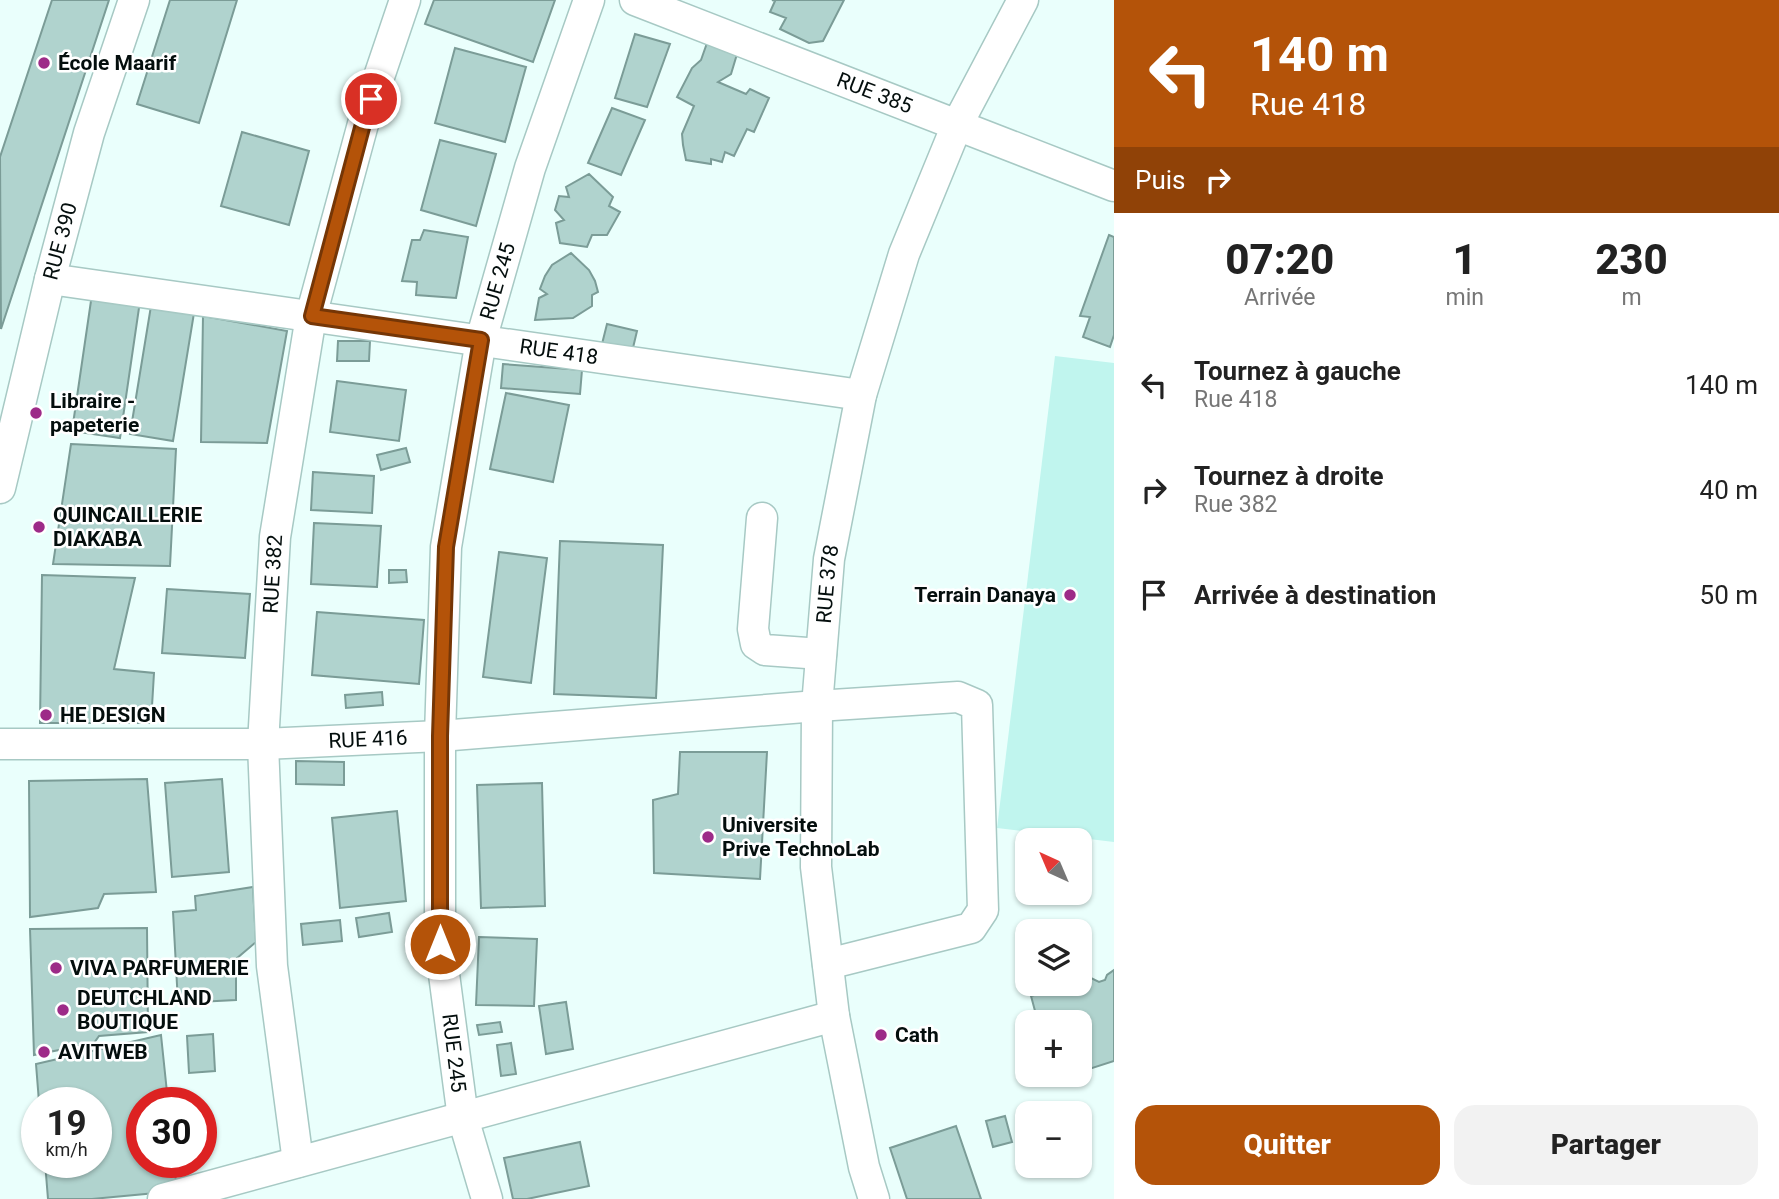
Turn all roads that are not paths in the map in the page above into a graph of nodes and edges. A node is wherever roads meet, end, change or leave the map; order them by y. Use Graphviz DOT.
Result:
graph roads {
  1 [pos="134,0"];
  2 [pos="405,0"];
  3 [pos="589,0"];
  4 [pos="635,0"];
  5 [pos="1023,0"];
  6 [pos="957,125"];
  7 [pos="1114,186"];
  8 [pos="50,279"];
  9 [pos="312,316"];
  10 [pos="481,340"];
  11 [pos="861,395"];
  12 [pos="0,488"];
  13 [pos="762,518"];
  14 [pos="821,654"];
  15 [pos="817,706"];
  16 [pos="440,736"];
  17 [pos="0,744"];
  18 [pos="263,744"];
  19 [pos="828,964"];
  20 [pos="834,1016"];
  21 [pos="463,1118"];
  22 [pos="298,1162"];
  23 [pos="163,1199"];
  24 [pos="486,1199"];
  25 [pos="874,1199"];
  1 -- 8 [label="street, RUE 390"];
  2 -- 9 [label="street, RUE 382"];
  3 -- 10 [label="street, RUE 245"];
  4 -- 6 [label="street, RUE 385"];
  5 -- 6 [label="street, RUE 378"];
  6 -- 7 [label="street, RUE 385"];
  6 -- 11 [label="street, RUE 378"];
  8 -- 9 [label="street, RUE 418"];
  8 -- 12 [label="street, RUE 390"];
  9 -- 10 [label="street, RUE 418"];
  9 -- 18 [label="street, RUE 382"];
  10 -- 11 [label="street, RUE 418"];
  10 -- 16 [label="street, RUE 245"];
  11 -- 14 [label="street, RUE 378"];
  13 -- 14 [label="street"];
  14 -- 15 [label="street, RUE 378"];
  15 -- 16 [label="street, RUE 416"];
  15 -- 19 [label="street, RUE 378"];
  15 -- 19 [label="street, RUE 416"];
  16 -- 18 [label="street, RUE 416"];
  16 -- 21 [label="street, RUE 245"];
  17 -- 18 [label="street, RUE 416"];
  18 -- 22 [label="street, RUE 382"];
  19 -- 20 [label="street, RUE 378"];
  20 -- 21 [label="street"];
  20 -- 25 [label="street, RUE 378"];
  21 -- 22 [label="street"];
  21 -- 24 [label="street, RUE 245"];
  22 -- 23 [label="street"];
}
